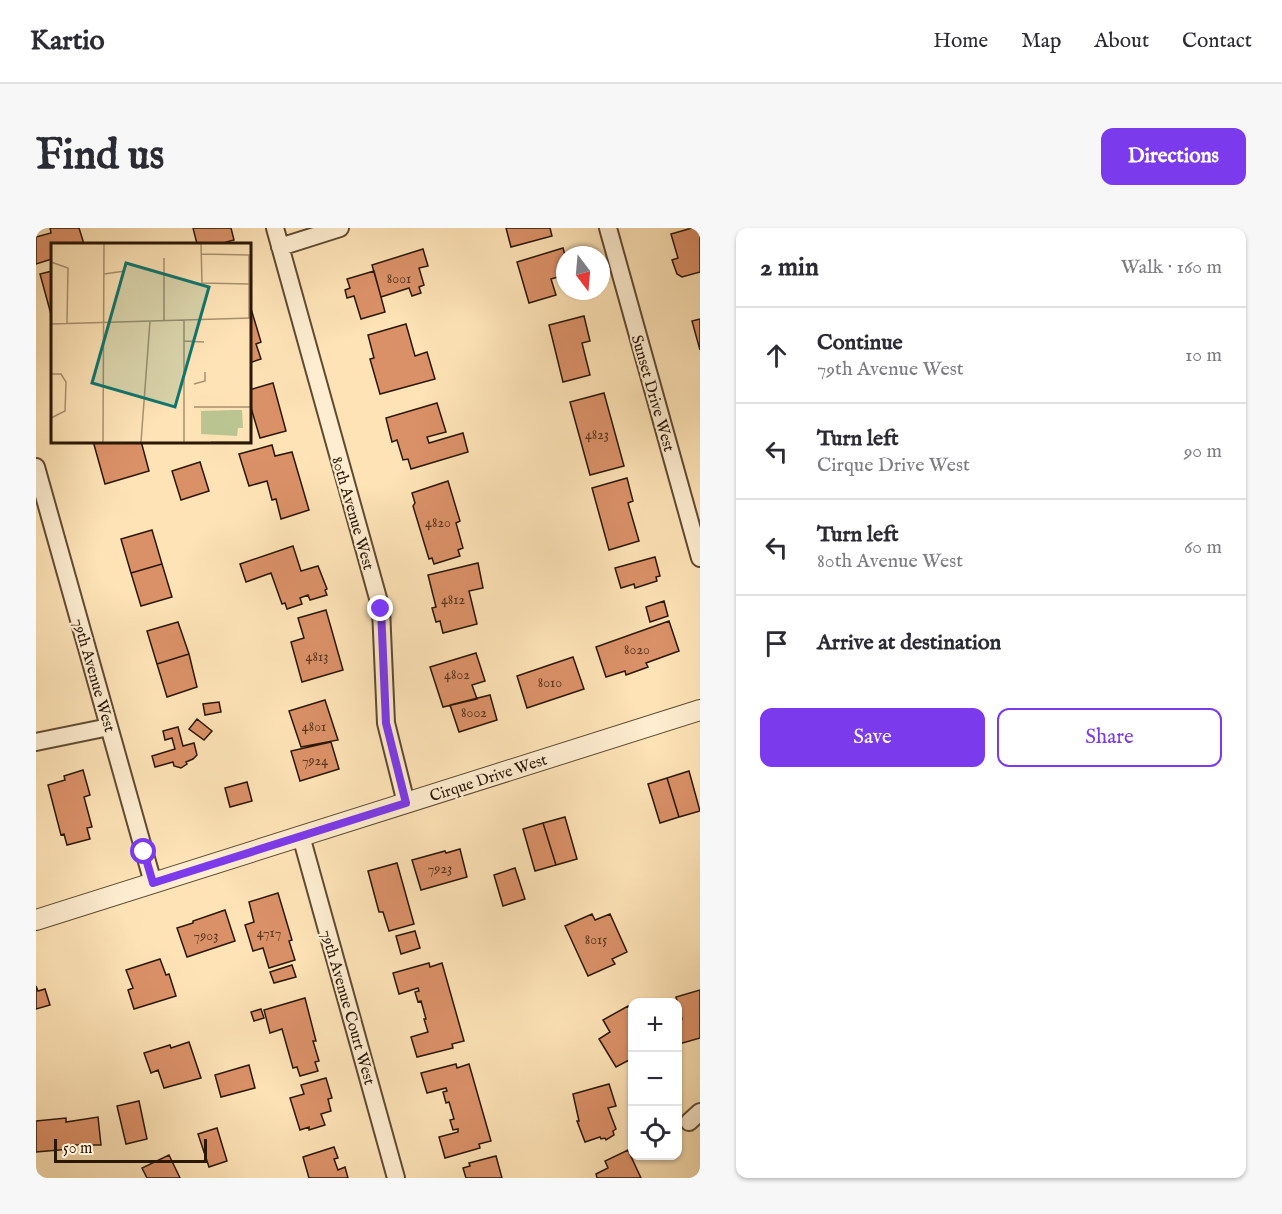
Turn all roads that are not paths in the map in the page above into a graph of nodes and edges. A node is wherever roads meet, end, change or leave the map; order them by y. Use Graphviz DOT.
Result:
graph roads {
  1 [pos="275,228"];
  2 [pos="340,228"];
  3 [pos="608,228"];
  4 [pos="280,247"];
  5 [pos="36,467"];
  6 [pos="700,558"];
  7 [pos="700,710"];
  8 [pos="109,727"];
  9 [pos="36,742"];
  10 [pos="406,803"];
  11 [pos="301,836"];
  12 [pos="153,883"];
  13 [pos="36,920"];
  14 [pos="396,1178"];
  1 -- 4 [label="street, 80th Avenue West"];
  2 -- 4 [label="street"];
  3 -- 6 [label="street, Sunset Drive West"];
  4 -- 10 [label="street, 80th Avenue West"];
  5 -- 8 [label="street, 79th Avenue West"];
  7 -- 10 [label="street, Cirque Drive West"];
  8 -- 9 [label="street"];
  8 -- 12 [label="street, 79th Avenue West"];
  10 -- 11 [label="street, Cirque Drive West"];
  11 -- 12 [label="street, Cirque Drive West"];
  11 -- 14 [label="street, 79th Avenue Court West"];
  12 -- 13 [label="street, Cirque Drive West"];
}
